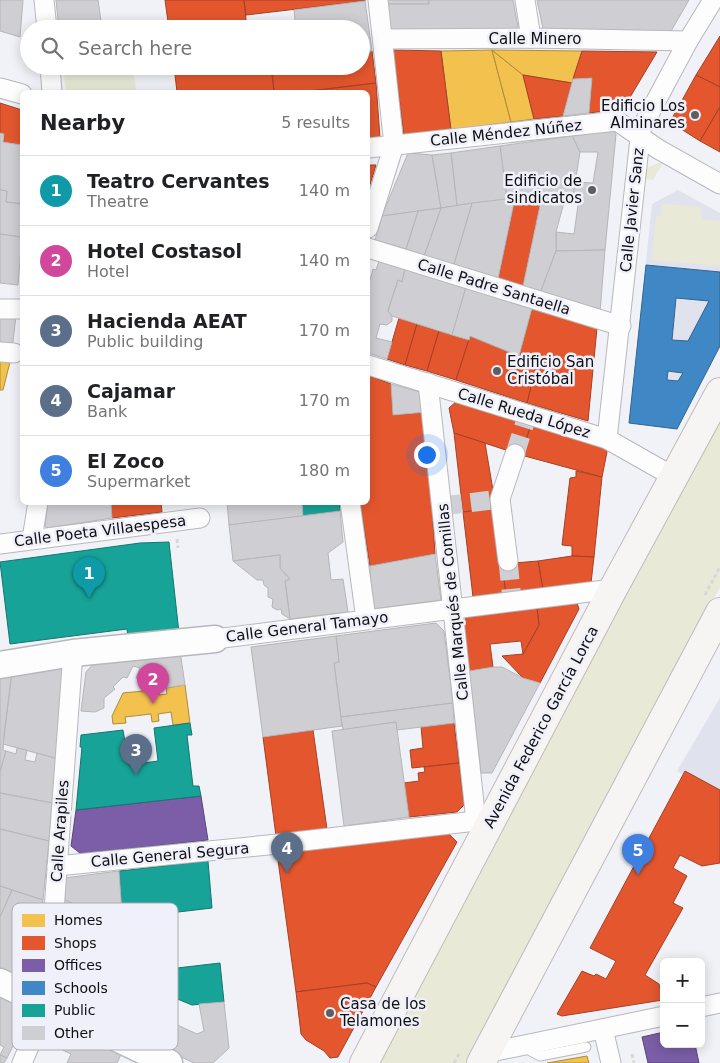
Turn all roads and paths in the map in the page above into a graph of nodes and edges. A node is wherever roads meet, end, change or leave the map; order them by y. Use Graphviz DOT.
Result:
graph roads {
  1 [pos="44,0"];
  2 [pos="378,0"];
  3 [pos="525,0"];
  4 [pos="713,0"];
  5 [pos="46,20"];
  6 [pos="531,38"];
  7 [pos="383,39"];
  8 [pos="688,41"];
  9 [pos="51,75"];
  10 [pos="0,88"];
  11 [pos="52,90"];
  12 [pos="20,93"];
  13 [pos="639,137"];
  14 [pos="394,145"];
  15 [pos="370,148"];
  16 [pos="658,149"];
  17 [pos="635,170"];
  18 [pos="720,184"];
  19 [pos="370,222"];
  20 [pos="370,249"];
  21 [pos="0,309"];
  22 [pos="20,309"];
  23 [pos="621,326"];
  24 [pos="370,366"];
  25 [pos="428,383"];
  26 [pos="720,392"];
  27 [pos="607,439"];
  28 [pos="515,454"];
  29 [pos="674,476"];
  30 [pos="38,505"];
  31 [pos="350,505"];
  32 [pos="200,518"];
  33 [pos="32,539"];
  34 [pos="0,544"];
  35 [pos="508,561"];
  36 [pos="613,589"];
  37 [pos="452,609"];
  38 [pos="720,612"];
  39 [pos="366,620"];
  40 [pos="216,638"];
  41 [pos="73,653"];
  42 [pos="0,665"];
  43 [pos="482,824"];
  44 [pos="57,866"];
  45 [pos="54,903"];
  46 [pos="0,982"];
  47 [pos="12,988"];
  48 [pos="720,1003"];
  49 [pos="705,1007"];
  50 [pos="660,1017"];
  51 [pos="603,1029"];
  52 [pos="522,1046"];
  53 [pos="586,1047"];
  54 [pos="28,1050"];
  55 [pos="142,1050"];
  56 [pos="632,1054"];
  57 [pos="484,1058"];
  58 [pos="22,1063"];
  59 [pos="169,1063"];
  60 [pos="364,1063"];
  61 [pos="611,1063"];
  62 [pos="634,1063"];
  1 -- 5 [label="street"];
  2 -- 7 [label="street"];
  3 -- 6 [label="street"];
  4 -- 8 [label="street, Calle Javier Sanz"];
  6 -- 7 [label="street, Calle Minero"];
  6 -- 8 [label="street, Calle Minero"];
  7 -- 14 [label="street"];
  8 -- 13 [label="street, Calle Javier Sanz"];
  9 -- 11 [label="street"];
  10 -- 12 [label="street"];
  13 -- 14 [label="street, Calle Méndez Núñez"];
  13 -- 16 [label="street, Calle Méndez Núñez"];
  13 -- 17 [label="street, Calle Javier Sanz"];
  14 -- 15 [label="street, Calle Méndez Núñez"];
  14 -- 19 [label="street"];
  16 -- 17 [label="street"];
  16 -- 18 [label="street, Calle Méndez Núñez"];
  17 -- 23 [label="street, Calle Javier Sanz"];
  20 -- 23 [label="street, Calle Padre Santaella"];
  21 -- 22 [label="street"];
  23 -- 27 [label="street, Calle Javier Sanz"];
  24 -- 25 [label="street, Calle Rueda López"];
  25 -- 27 [label="street, Calle Rueda López"];
  25 -- 37 [label="street, Calle Marqués de Comillas"];
  26 -- 29 [label="main road, Avenida Federico García Lorca"];
  27 -- 29 [label="street, Calle Rueda López"];
  28 -- 35 [label="street"];
  29 -- 36 [label="main road, Avenida Federico García Lorca"];
  30 -- 33 [label="street"];
  31 -- 39 [label="street"];
  32 -- 33 [label="street, Calle Poeta Villaespesa"];
  33 -- 34 [label="street, Calle Poeta Villaespesa"];
  36 -- 37 [label="street, Calle General Tamayo"];
  36 -- 43 [label="main road, Avenida Federico García Lorca"];
  37 -- 39 [label="street, Calle General Tamayo"];
  37 -- 43 [label="street, Calle Marqués de Comillas"];
  38 -- 57 [label="main road"];
  39 -- 40 [label="street, Calle General Tamayo"];
  40 -- 41 [label="street, Calle General Tamayo"];
  41 -- 42 [label="street, Calle General Tamayo"];
  41 -- 44 [label="street, Calle Arapiles"];
  43 -- 44 [label="street, Calle General Segura"];
  43 -- 60 [label="main road, Avenida Federico García Lorca"];
  44 -- 45 [label="street, Calle Arapiles"];
  46 -- 47 [label="street"];
  48 -- 49 [label="street"];
  50 -- 51 [label="street"];
  51 -- 52 [label="street"];
  51 -- 61 [label="street"];
  52 -- 53 [label="lane"];
  52 -- 57 [label="street"];
  54 -- 58 [label="street, Calle Arapiles"];
  55 -- 59 [label="street"];
  56 -- 62 [label="path"];
}
